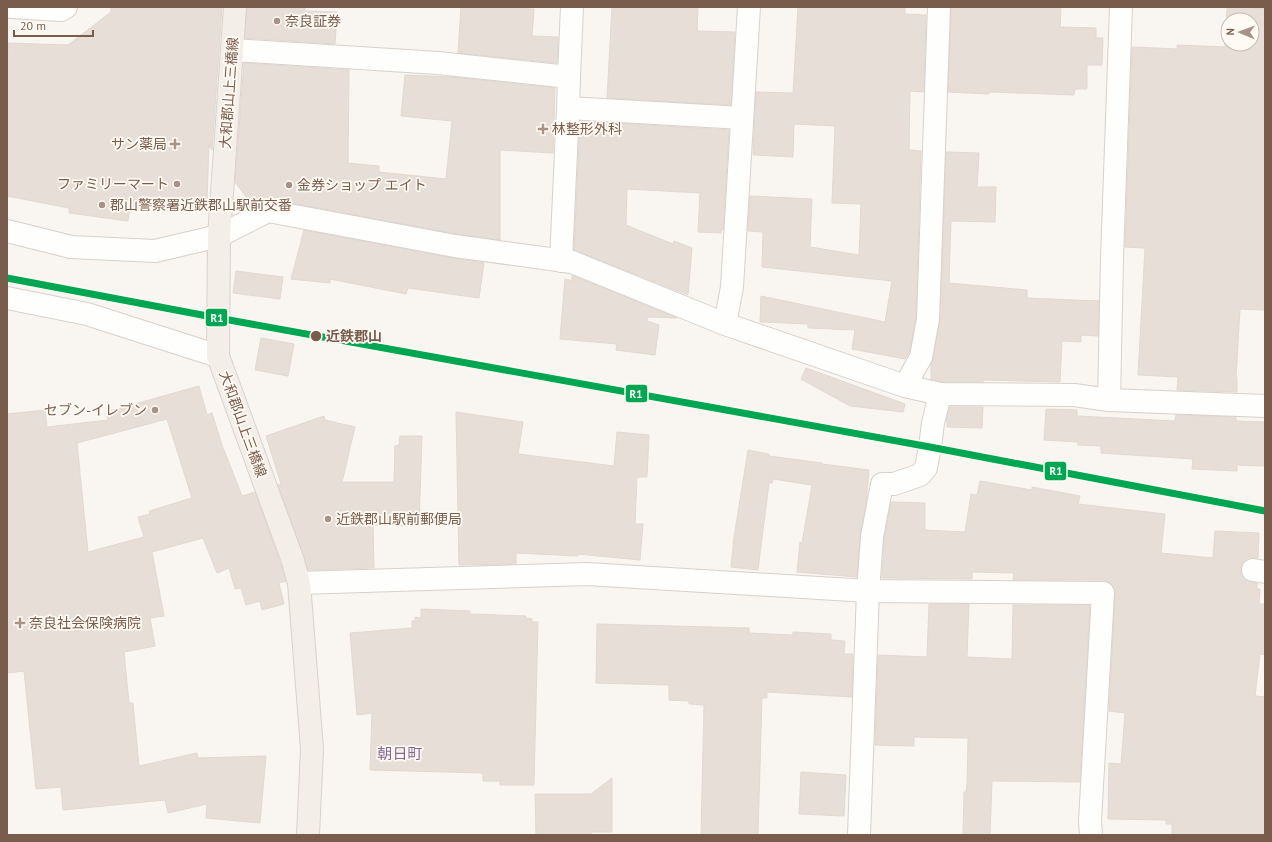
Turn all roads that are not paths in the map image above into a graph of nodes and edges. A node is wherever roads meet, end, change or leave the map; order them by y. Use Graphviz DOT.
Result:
graph roads {
  1 [pos="11,7"];
  2 [pos="66,7"];
  3 [pos="235,7"];
  4 [pos="572,7"];
  5 [pos="749,7"];
  6 [pos="939,7"];
  7 [pos="1121,7"];
  8 [pos="233,50"];
  9 [pos="569,77"];
  10 [pos="568,108"];
  11 [pos="742,118"];
  12 [pos="7,231"];
  13 [pos="218,236"];
  14 [pos="561,261"];
  15 [pos="7,298"];
  16 [pos="724,324"];
  17 [pos="218,356"];
  18 [pos="905,386"];
  19 [pos="940,394"];
  20 [pos="1109,400"];
  21 [pos="1265,406"];
  22 [pos="299,583"];
  23 [pos="868,591"];
  24 [pos="308,835"];
  25 [pos="859,835"];
  26 [pos="1091,835"];
  1 -- 2 [label="street"];
  3 -- 8 [label="main road, 大和郡山上三橋線"];
  4 -- 9 [label="street"];
  5 -- 11 [label="street"];
  6 -- 18 [label="street"];
  7 -- 20 [label="street"];
  8 -- 9 [label="street"];
  8 -- 13 [label="main road, 大和郡山上三橋線"];
  9 -- 10 [label="street"];
  10 -- 11 [label="street"];
  10 -- 14 [label="street"];
  11 -- 16 [label="street"];
  12 -- 13 [label="street"];
  13 -- 14 [label="street"];
  13 -- 17 [label="main road, 大和郡山上三橋線"];
  14 -- 16 [label="street"];
  15 -- 17 [label="street"];
  16 -- 18 [label="street"];
  17 -- 22 [label="main road, 大和郡山上三橋線"];
  18 -- 19 [label="street"];
  19 -- 20 [label="street"];
  19 -- 23 [label="street"];
  20 -- 21 [label="street"];
  22 -- 23 [label="street"];
  22 -- 24 [label="main road, 大和郡山上三橋線"];
  23 -- 25 [label="street"];
  23 -- 26 [label="street"];
}
